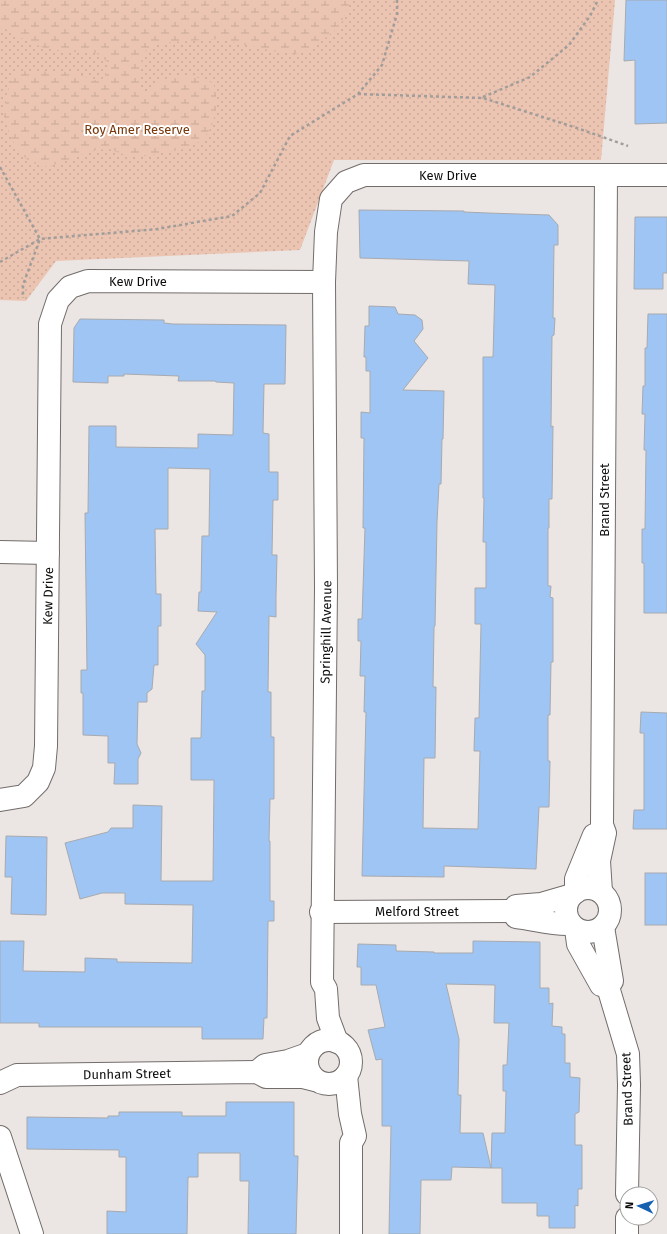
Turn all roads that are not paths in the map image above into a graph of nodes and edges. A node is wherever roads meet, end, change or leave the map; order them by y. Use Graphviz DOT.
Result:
graph roads {
  1 [pos="606,175"];
  2 [pos="667,175"];
  3 [pos="324,282"];
  4 [pos="0,552"];
  5 [pos="48,553"];
  6 [pos="0,800"];
  7 [pos="602,825"];
  8 [pos="601,892"];
  9 [pos="574,893"];
  10 [pos="512,911"];
  11 [pos="322,912"];
  12 [pos="573,926"];
  13 [pos="603,927"];
  14 [pos="322,982"];
  15 [pos="608,987"];
  16 [pos="337,1042"];
  17 [pos="309,1051"];
  18 [pos="257,1072"];
  19 [pos="346,1076"];
  20 [pos="318,1081"];
  21 [pos="0,1083"];
  22 [pos="0,1137"];
  23 [pos="351,1143"];
  24 [pos="627,1186"];
  25 [pos="32,1234"];
  26 [pos="351,1234"];
  1 -- 2 [label="street, Kew Drive"];
  1 -- 3 [label="street, Kew Drive"];
  1 -- 7 [label="street, Brand Street"];
  3 -- 5 [label="street, Kew Drive"];
  3 -- 11 [label="street, Springhill Avenue"];
  4 -- 5 [label="street"];
  5 -- 6 [label="street, Kew Drive"];
  7 -- 8 [label="street, Brand Street"];
  7 -- 9 [label="street"];
  8 -- 9 [label="street"];
  8 -- 13 [label="street"];
  9 -- 10 [label="street, Melford Street"];
  9 -- 12 [label="street"];
  10 -- 11 [label="street, Melford Street"];
  10 -- 12 [label="street, Melford Street"];
  11 -- 14 [label="street, Springhill Avenue"];
  12 -- 13 [label="street"];
  12 -- 15 [label="street, Brand Street"];
  13 -- 15 [label="street, Brand Street"];
  14 -- 16 [label="street, Springhill Avenue"];
  14 -- 17 [label="street, Springhill Avenue"];
  15 -- 24 [label="street, Brand Street"];
  16 -- 17 [label="street"];
  16 -- 19 [label="street"];
  17 -- 18 [label="street, Dunham Street"];
  17 -- 20 [label="street"];
  18 -- 20 [label="street, Dunham Street"];
  18 -- 21 [label="street, Dunham Street"];
  19 -- 20 [label="street"];
  19 -- 23 [label="street"];
  20 -- 23 [label="street"];
  22 -- 25 [label="street"];
  23 -- 26 [label="street"];
}
